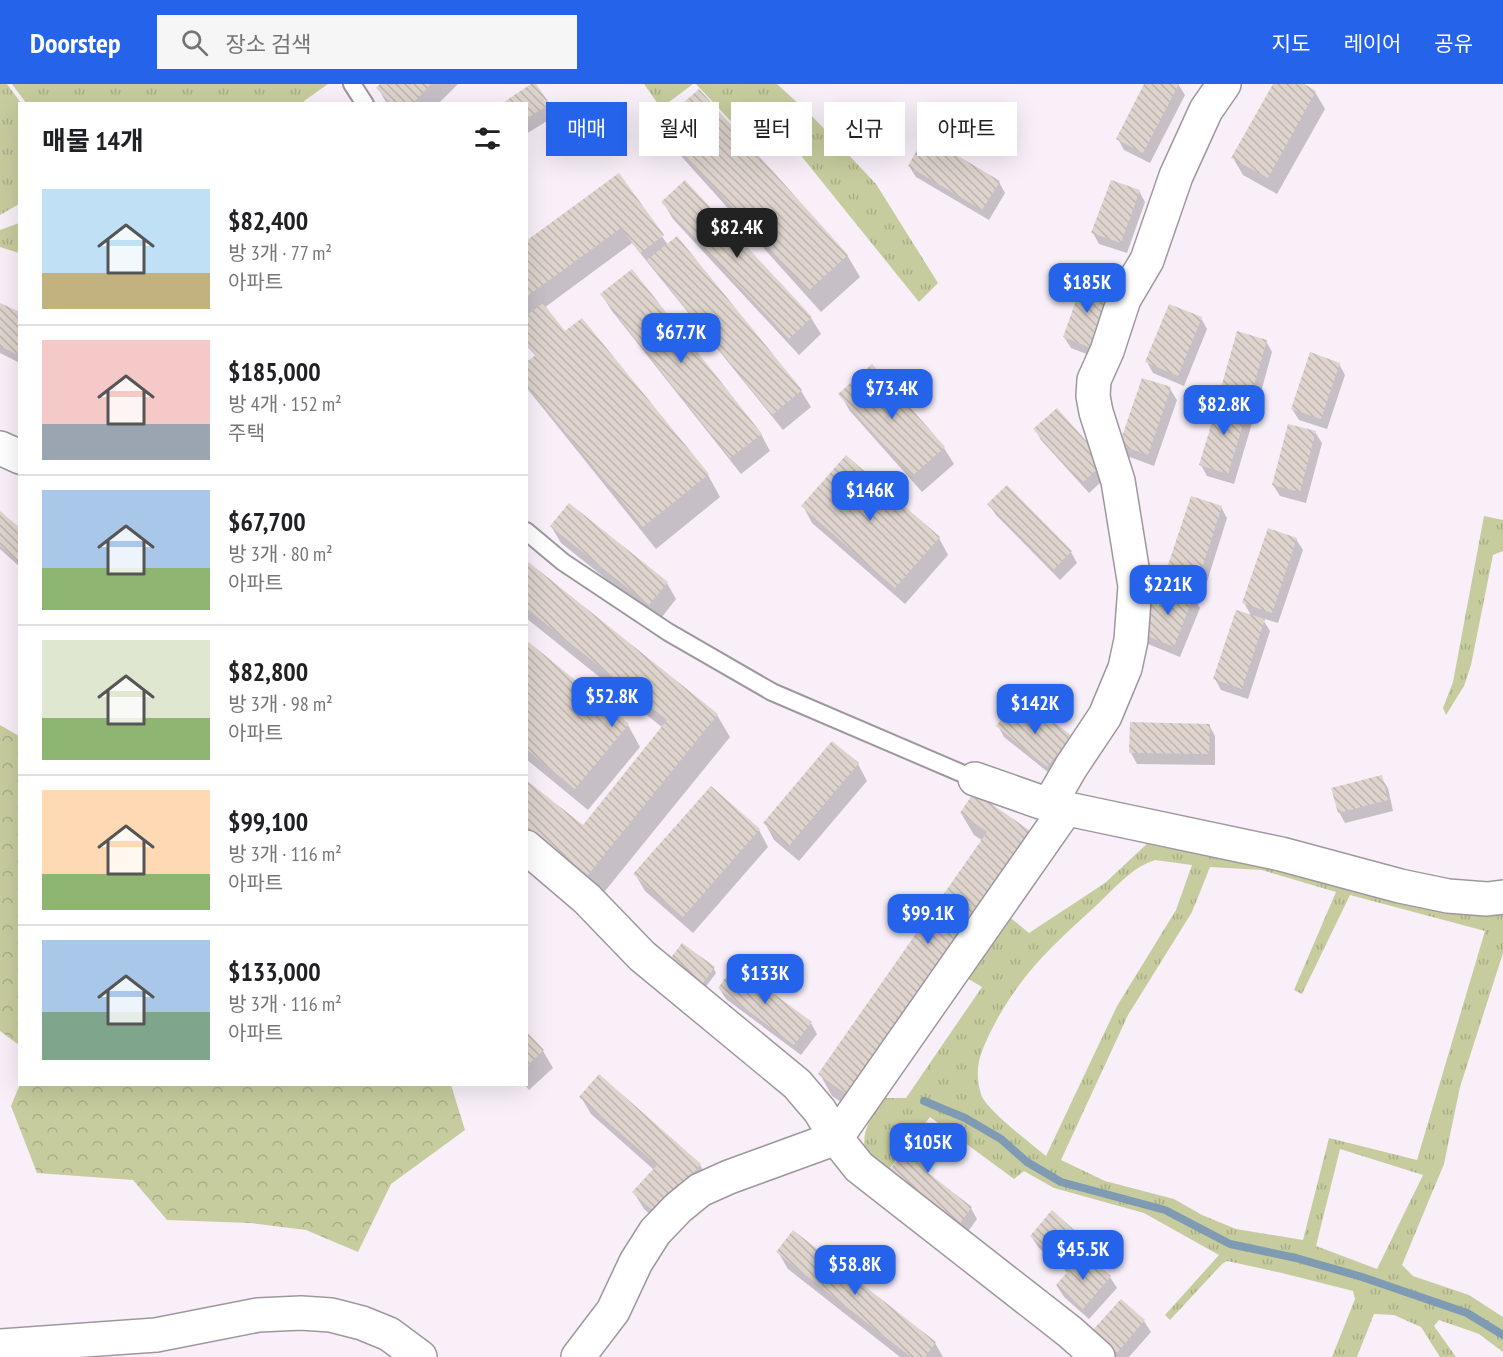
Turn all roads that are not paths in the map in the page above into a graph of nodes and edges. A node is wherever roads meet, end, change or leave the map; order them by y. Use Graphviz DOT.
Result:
graph roads {
  1 [pos="352,84"];
  2 [pos="1224,84"];
  3 [pos="364,102"];
  4 [pos="0,448"];
  5 [pos="18,456"];
  6 [pos="528,533"];
  7 [pos="975,779"];
  8 [pos="1057,807"];
  9 [pos="528,849"];
  10 [pos="1503,897"];
  11 [pos="836,1138"];
  12 [pos="0,1346"];
  13 [pos="420,1357"];
  14 [pos="578,1357"];
  15 [pos="1098,1357"];
  1 -- 3 [label="lane"];
  2 -- 8 [label="street"];
  4 -- 5 [label="street"];
  6 -- 7 [label="lane"];
  7 -- 8 [label="street"];
  8 -- 10 [label="street"];
  8 -- 11 [label="street"];
  9 -- 11 [label="street"];
  11 -- 14 [label="street"];
  11 -- 15 [label="street"];
  12 -- 13 [label="street"];
}
